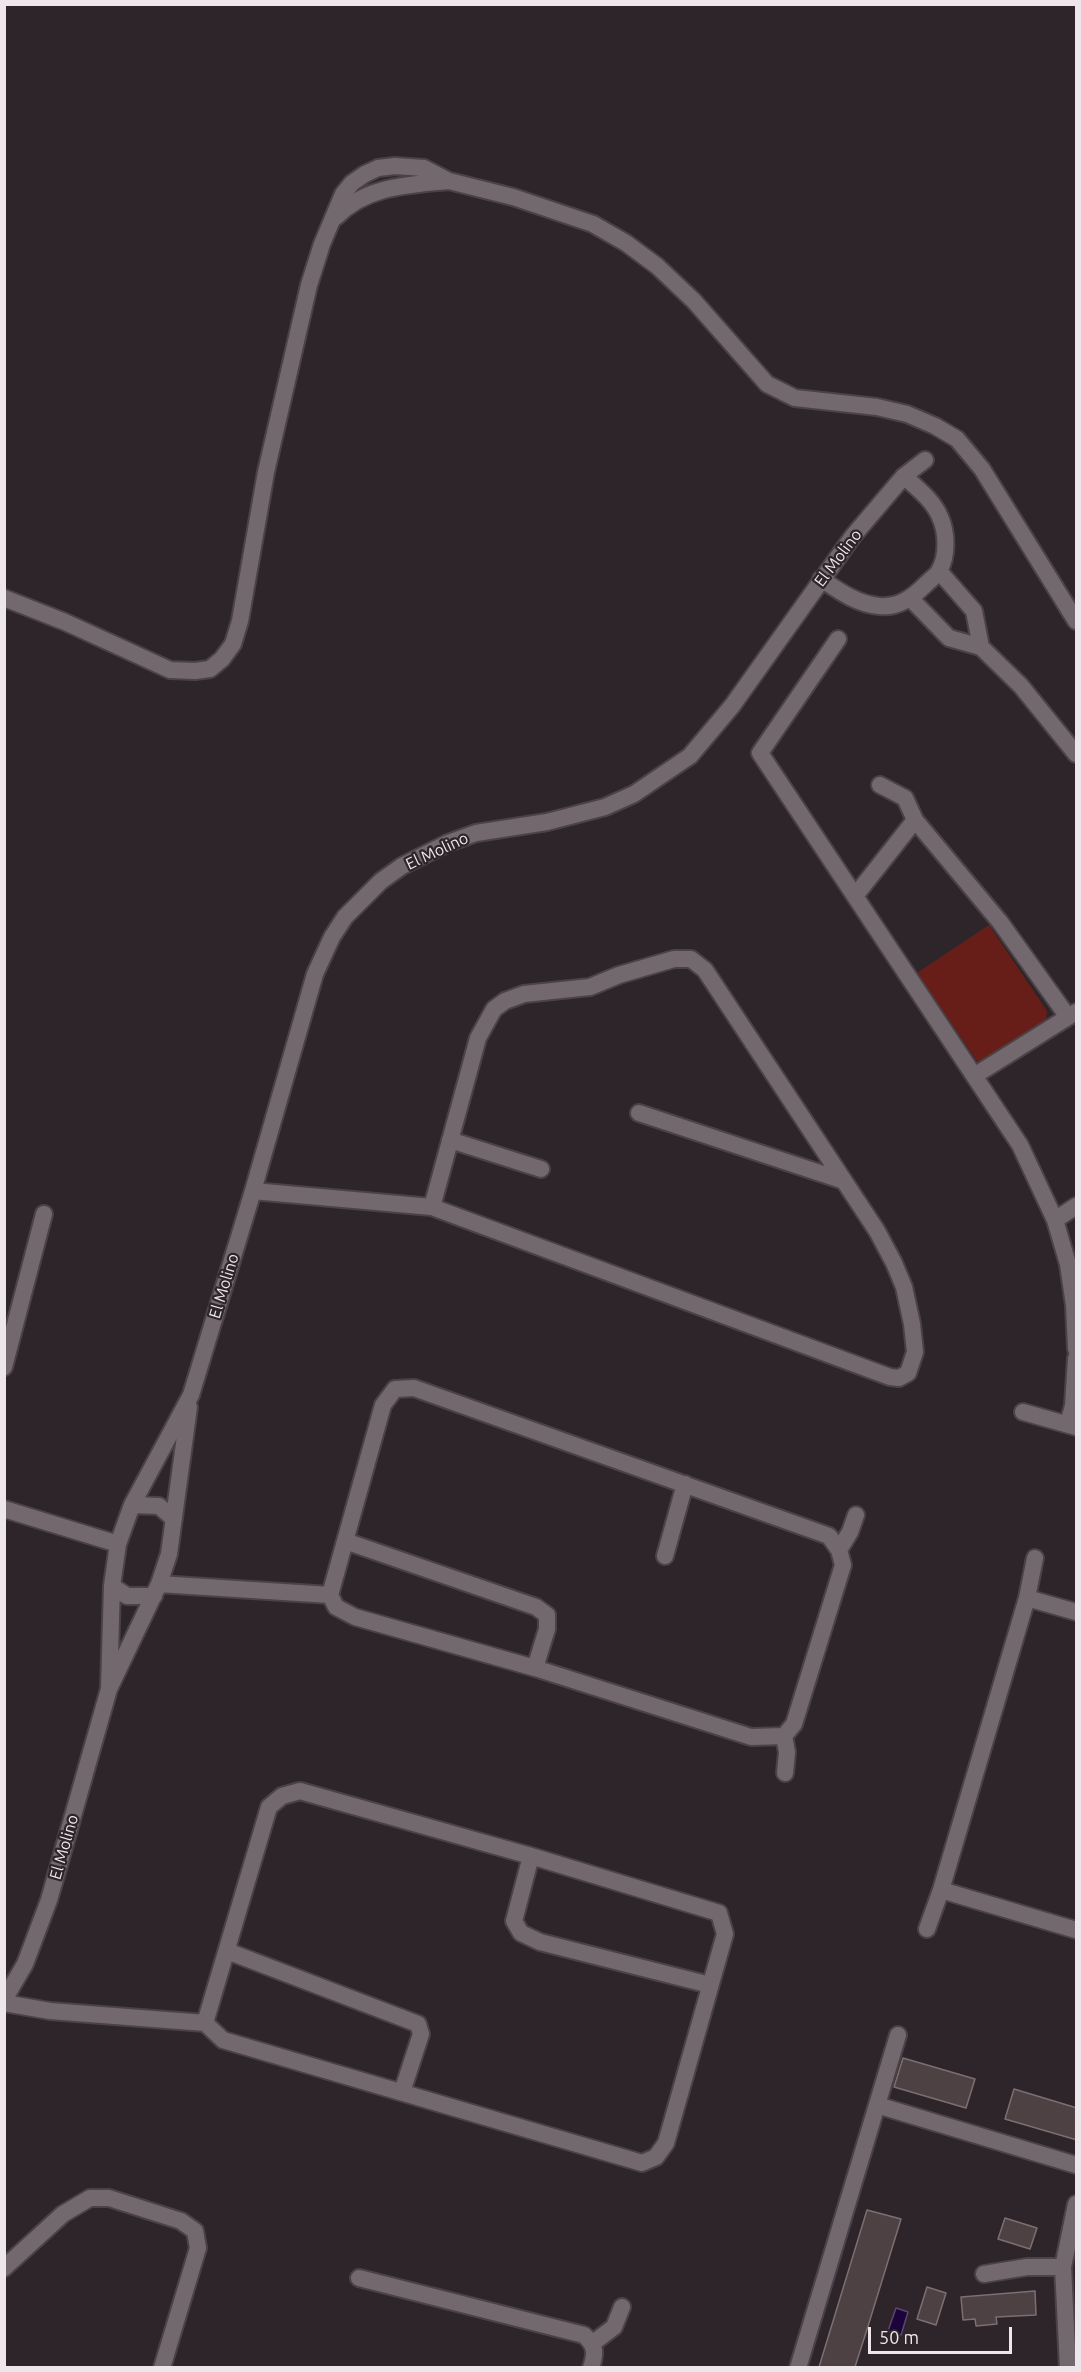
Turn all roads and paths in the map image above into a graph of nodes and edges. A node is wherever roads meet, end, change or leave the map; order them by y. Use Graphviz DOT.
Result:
graph roads {
  1 [pos="925,460"];
  2 [pos="904,476"];
  3 [pos="939,571"];
  4 [pos="821,579"];
  5 [pos="4,598"];
  6 [pos="911,599"];
  7 [pos="1077,621"];
  8 [pos="838,639"];
  9 [pos="981,647"];
  10 [pos="1077,754"];
  11 [pos="880,785"];
  12 [pos="915,820"];
  13 [pos="855,896"];
  14 [pos="1072,1014"];
  15 [pos="974,1076"];
  16 [pos="639,1113"];
  17 [pos="450,1140"];
  18 [pos="541,1169"];
  19 [pos="844,1181"];
  20 [pos="253,1191"];
  21 [pos="1077,1206"];
  22 [pos="432,1207"];
  23 [pos="44,1214"];
  24 [pos="1055,1220"];
  25 [pos="1077,1349"];
  26 [pos="1077,1358"];
  27 [pos="4,1367"];
  28 [pos="191,1395"];
  29 [pos="1023,1412"];
  30 [pos="1072,1426"];
  31 [pos="685,1484"];
  32 [pos="132,1505"];
  33 [pos="4,1509"];
  34 [pos="856,1515"];
  35 [pos="174,1519"];
  36 [pos="345,1541"];
  37 [pos="118,1544"];
  38 [pos="838,1550"];
  39 [pos="665,1556"];
  40 [pos="1035,1558"];
  41 [pos="112,1586"];
  42 [pos="157,1590"];
  43 [pos="330,1595"];
  44 [pos="1028,1598"];
  45 [pos="1077,1612"];
  46 [pos="535,1668"];
  47 [pos="109,1689"];
  48 [pos="784,1736"];
  49 [pos="785,1773"];
  50 [pos="531,1856"];
  51 [pos="941,1890"];
  52 [pos="927,1929"];
  53 [pos="1077,1930"];
  54 [pos="227,1951"];
  55 [pos="710,1985"];
  56 [pos="4,2002"];
  57 [pos="206,2023"];
  58 [pos="898,2035"];
  59 [pos="402,2092"];
  60 [pos="877,2105"];
  61 [pos="1077,2165"];
  62 [pos="1077,2204"];
  63 [pos="1063,2267"];
  64 [pos="4,2268"];
  65 [pos="984,2274"];
  66 [pos="359,2278"];
  67 [pos="622,2307"];
  68 [pos="593,2343"];
  69 [pos="162,2367"];
  70 [pos="591,2367"];
  71 [pos="798,2367"];
  72 [pos="1068,2367"];
  1 -- 2 [label="street, El Molino"];
  2 -- 3 [label="street"];
  2 -- 4 [label="street, El Molino"];
  3 -- 6 [label="street"];
  3 -- 9 [label="street"];
  4 -- 6 [label="street"];
  4 -- 20 [label="street, El Molino"];
  5 -- 7 [label="street"];
  6 -- 9 [label="street"];
  8 -- 13 [label="street"];
  9 -- 10 [label="street"];
  11 -- 12 [label="street"];
  12 -- 13 [label="street"];
  12 -- 14 [label="street"];
  13 -- 15 [label="street"];
  14 -- 15 [label="street"];
  15 -- 24 [label="street"];
  16 -- 19 [label="street"];
  17 -- 18 [label="street"];
  17 -- 19 [label="street"];
  17 -- 22 [label="street"];
  19 -- 22 [label="street"];
  20 -- 22 [label="street"];
  20 -- 28 [label="street, El Molino"];
  21 -- 24 [label="street"];
  23 -- 27 [label="street"];
  24 -- 25 [label="street"];
  26 -- 30 [label="street"];
  28 -- 32 [label="street, El Molino"];
  28 -- 35 [label="street, El Molino"];
  29 -- 30 [label="street"];
  31 -- 36 [label="street"];
  31 -- 38 [label="street"];
  31 -- 39 [label="street"];
  32 -- 35 [label="street"];
  32 -- 37 [label="street, El Molino"];
  33 -- 37 [label="street"];
  34 -- 38 [label="street"];
  35 -- 42 [label="street, El Molino"];
  36 -- 43 [label="street"];
  36 -- 46 [label="street"];
  37 -- 41 [label="street, El Molino"];
  38 -- 48 [label="street"];
  40 -- 44 [label="street"];
  41 -- 42 [label="street"];
  41 -- 47 [label="street, El Molino"];
  42 -- 43 [label="street"];
  42 -- 47 [label="street, El Molino"];
  43 -- 46 [label="street"];
  44 -- 45 [label="street"];
  44 -- 51 [label="street"];
  46 -- 48 [label="street"];
  47 -- 56 [label="street, El Molino"];
  48 -- 49 [label="street"];
  50 -- 54 [label="street"];
  50 -- 55 [label="street"];
  50 -- 55 [label="street"];
  51 -- 52 [label="street"];
  51 -- 53 [label="street"];
  54 -- 57 [label="street"];
  54 -- 59 [label="street"];
  55 -- 59 [label="street"];
  56 -- 57 [label="street"];
  57 -- 59 [label="street"];
  58 -- 60 [label="street"];
  60 -- 61 [label="street"];
  60 -- 71 [label="street"];
  62 -- 63 [label="street"];
  63 -- 65 [label="street"];
  63 -- 72 [label="street"];
  64 -- 69 [label="street"];
  66 -- 68 [label="street"];
  67 -- 68 [label="street"];
  68 -- 70 [label="street"];
}
